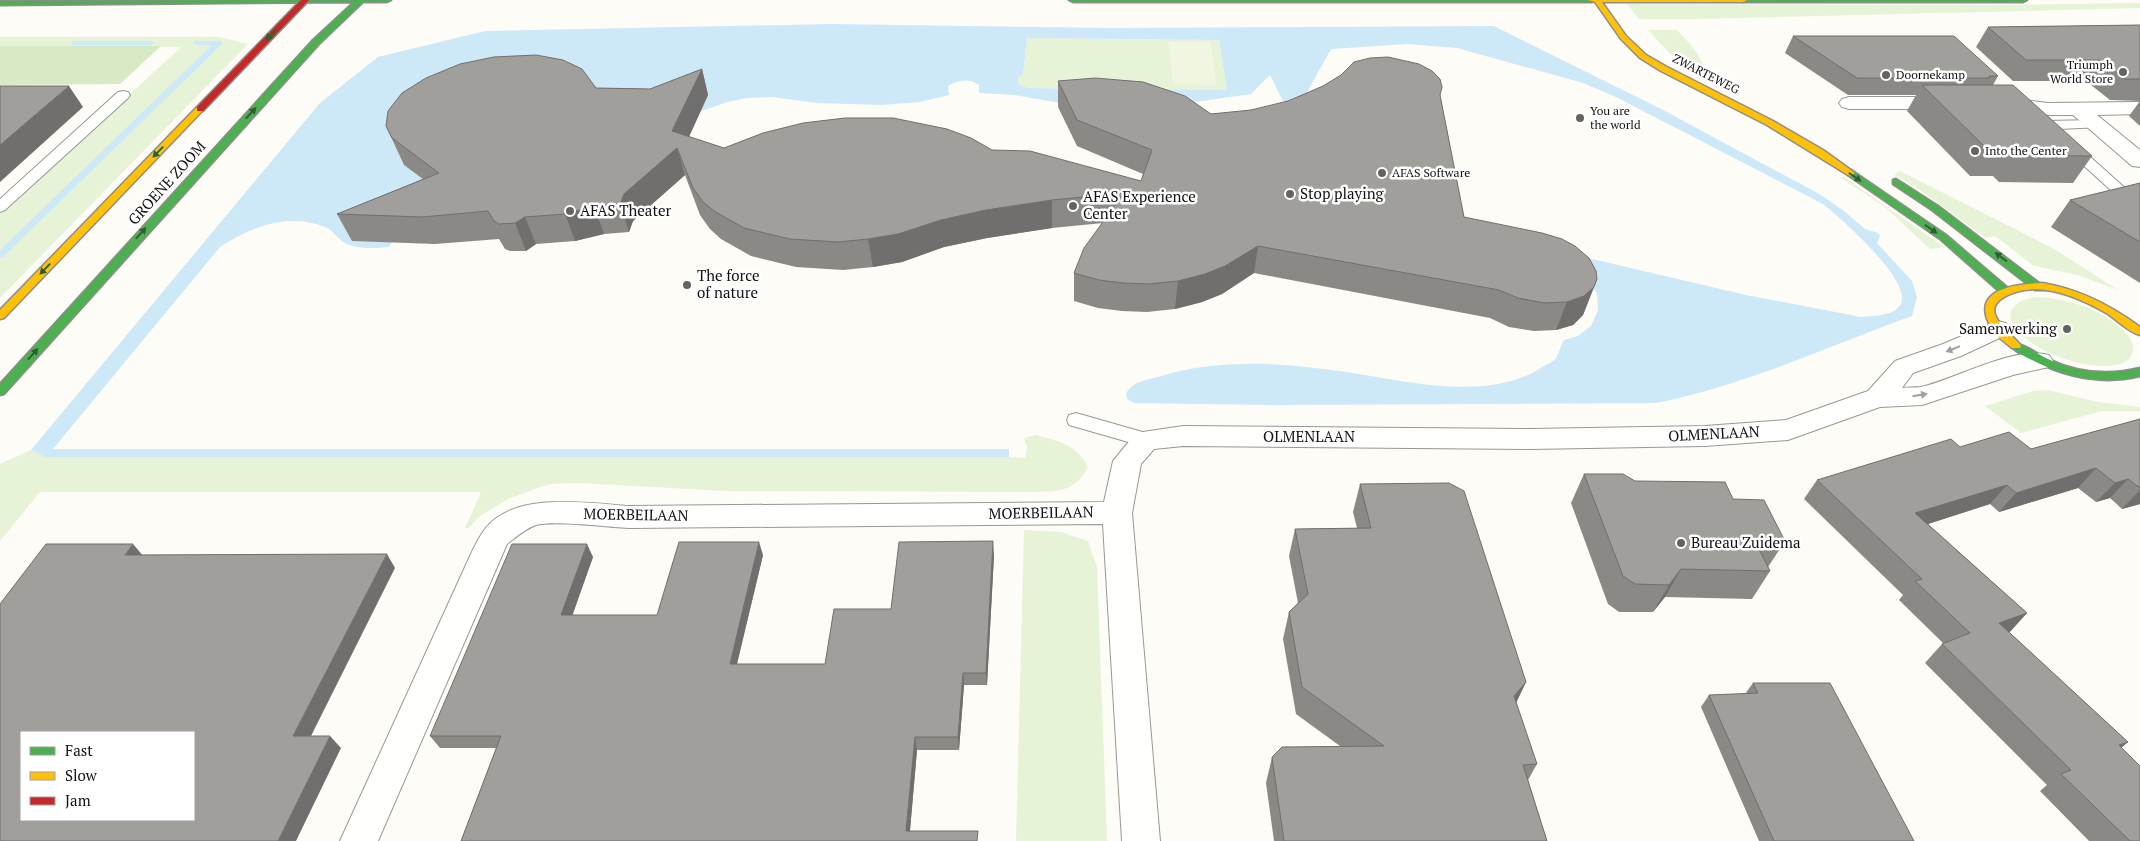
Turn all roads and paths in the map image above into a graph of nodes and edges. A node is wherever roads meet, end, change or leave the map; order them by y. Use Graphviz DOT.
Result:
graph roads {
  1 [pos="305,0"];
  2 [pos="361,0"];
  3 [pos="387,0"];
  4 [pos="1073,0"];
  5 [pos="1597,0"];
  6 [pos="2024,0"];
  7 [pos="0,4"];
  8 [pos="123,96"];
  9 [pos="1850,103"];
  10 [pos="2077,108"];
  11 [pos="2140,108"];
  12 [pos="2096,124"];
  13 [pos="1821,152"];
  14 [pos="2140,161"];
  15 [pos="1865,168"];
  16 [pos="1882,175"];
  17 [pos="2120,191"];
  18 [pos="0,207"];
  19 [pos="2039,288"];
  20 [pos="2005,291"];
  21 [pos="0,316"];
  22 [pos="1997,328"];
  23 [pos="2140,332"];
  24 [pos="2040,360"];
  25 [pos="2139,375"];
  26 [pos="0,391"];
  27 [pos="1878,398"];
  28 [pos="1076,420"];
  29 [pos="1146,440"];
  30 [pos="1117,513"];
  31 [pos="358,841"];
  32 [pos="1142,841"];
  1 -- 2 [label="main road"];
  1 -- 7 [label="main road"];
  1 -- 21 [label="main road, GROENE ZOOM, one-way"];
  2 -- 3 [label="main road"];
  26 -- 2 [label="main road, GROENE ZOOM, one-way"];
  4 -- 5 [label="main road"];
  5 -- 6 [label="main road"];
  5 -- 13 [label="main road, ZWARTEWEG"];
  8 -- 18 [label="lane"];
  9 -- 10 [label="street"];
  10 -- 11 [label="street"];
  10 -- 12 [label="street"];
  12 -- 14 [label="street"];
  12 -- 17 [label="lane"];
  13 -- 15 [label="main road, ZWARTEWEG"];
  13 -- 20 [label="main road, ZWARTEWEG, one-way"];
  19 -- 16 [label="main road, one-way"];
  19 -- 20 [label="main road"];
  19 -- 23 [label="main road"];
  20 -- 22 [label="main road"];
  22 -- 24 [label="main road"];
  22 -- 27 [label="street, one-way"];
  24 -- 25 [label="main road"];
  27 -- 24 [label="street, OLMENLAAN, one-way"];
  27 -- 29 [label="street, OLMENLAAN"];
  28 -- 29 [label="lane"];
  29 -- 30 [label="street"];
  30 -- 31 [label="street, MOERBEILAAN"];
  30 -- 32 [label="street"];
}
